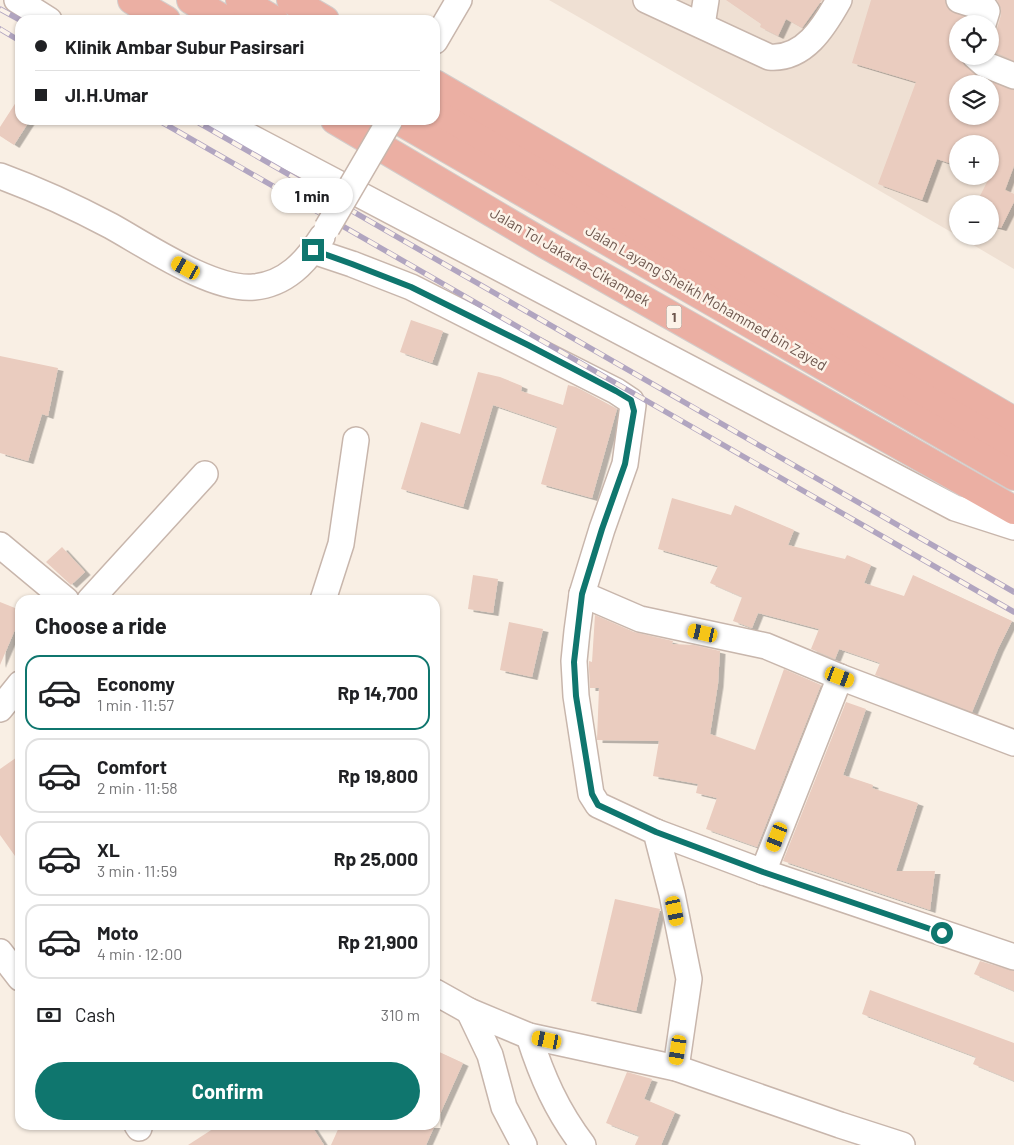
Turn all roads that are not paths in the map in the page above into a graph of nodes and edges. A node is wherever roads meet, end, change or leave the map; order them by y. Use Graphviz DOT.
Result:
graph roads {
  1 [pos="17,0"];
  2 [pos="132,0"];
  3 [pos="191,0"];
  4 [pos="240,0"];
  5 [pos="291,0"];
  6 [pos="459,0"];
  7 [pos="646,0"];
  8 [pos="706,0"];
  9 [pos="839,0"];
  10 [pos="959,0"];
  11 [pos="42,15"];
  12 [pos="158,15"];
  13 [pos="216,15"];
  14 [pos="266,15"];
  15 [pos="316,15"];
  16 [pos="986,15"];
  17 [pos="702,25"];
  18 [pos="440,32"];
  19 [pos="986,65"];
  20 [pos="1014,76"];
  21 [pos="440,87"];
  22 [pos="440,117"];
  23 [pos="227,125"];
  24 [pos="343,125"];
  25 [pos="387,125"];
  26 [pos="407,125"];
  27 [pos="0,176"];
  28 [pos="313,250"];
  29 [pos="1014,421"];
  30 [pos="356,440"];
  31 [pos="1014,450"];
  32 [pos="206,474"];
  33 [pos="1014,476"];
  34 [pos="1014,510"];
  35 [pos="1014,527"];
  36 [pos="0,545"];
  37 [pos="582,594"];
  38 [pos="60,595"];
  39 [pos="95,595"];
  40 [pos="325,595"];
  41 [pos="840,677"];
  42 [pos="15,690"];
  43 [pos="0,709"];
  44 [pos="1014,742"];
  45 [pos="656,832"];
  46 [pos="763,872"];
  47 [pos="0,952"];
  48 [pos="1014,957"];
  49 [pos="15,972"];
  50 [pos="440,995"];
  51 [pos="469,1012"];
  52 [pos="529,1036"];
  53 [pos="676,1068"];
  54 [pos="524,1145"];
  55 [pos="583,1145"];
  56 [pos="902,1145"];
  1 -- 11 [label="street"];
  2 -- 12 [label="highway"];
  3 -- 13 [label="highway"];
  4 -- 14 [label="highway"];
  5 -- 15 [label="highway"];
  6 -- 18 [label="street"];
  7 -- 17 [label="street"];
  8 -- 17 [label="street"];
  9 -- 17 [label="street"];
  10 -- 16 [label="street"];
  19 -- 20 [label="street"];
  21 -- 29 [label="highway"];
  22 -- 31 [label="highway, Jalan Layang Sheikh Mohammed bin Zayed"];
  23 -- 35 [label="street"];
  24 -- 34 [label="highway, Jalan Tol Jakarta–Cikampek / 1"];
  25 -- 28 [label="street, bridge"];
  26 -- 33 [label="highway, Jalan Layang Sheikh Mohammed bin Zayed / 1"];
  27 -- 28 [label="street"];
  28 -- 37 [label="street"];
  30 -- 40 [label="street"];
  32 -- 39 [label="street"];
  36 -- 38 [label="street"];
  37 -- 41 [label="street"];
  37 -- 45 [label="street"];
  41 -- 44 [label="street"];
  41 -- 46 [label="street"];
  42 -- 43 [label="street"];
  45 -- 46 [label="street"];
  45 -- 53 [label="street"];
  46 -- 48 [label="street"];
  47 -- 49 [label="street"];
  50 -- 51 [label="street"];
  51 -- 52 [label="street"];
  51 -- 54 [label="street"];
  52 -- 53 [label="street"];
  52 -- 55 [label="street"];
  53 -- 56 [label="street"];
}
